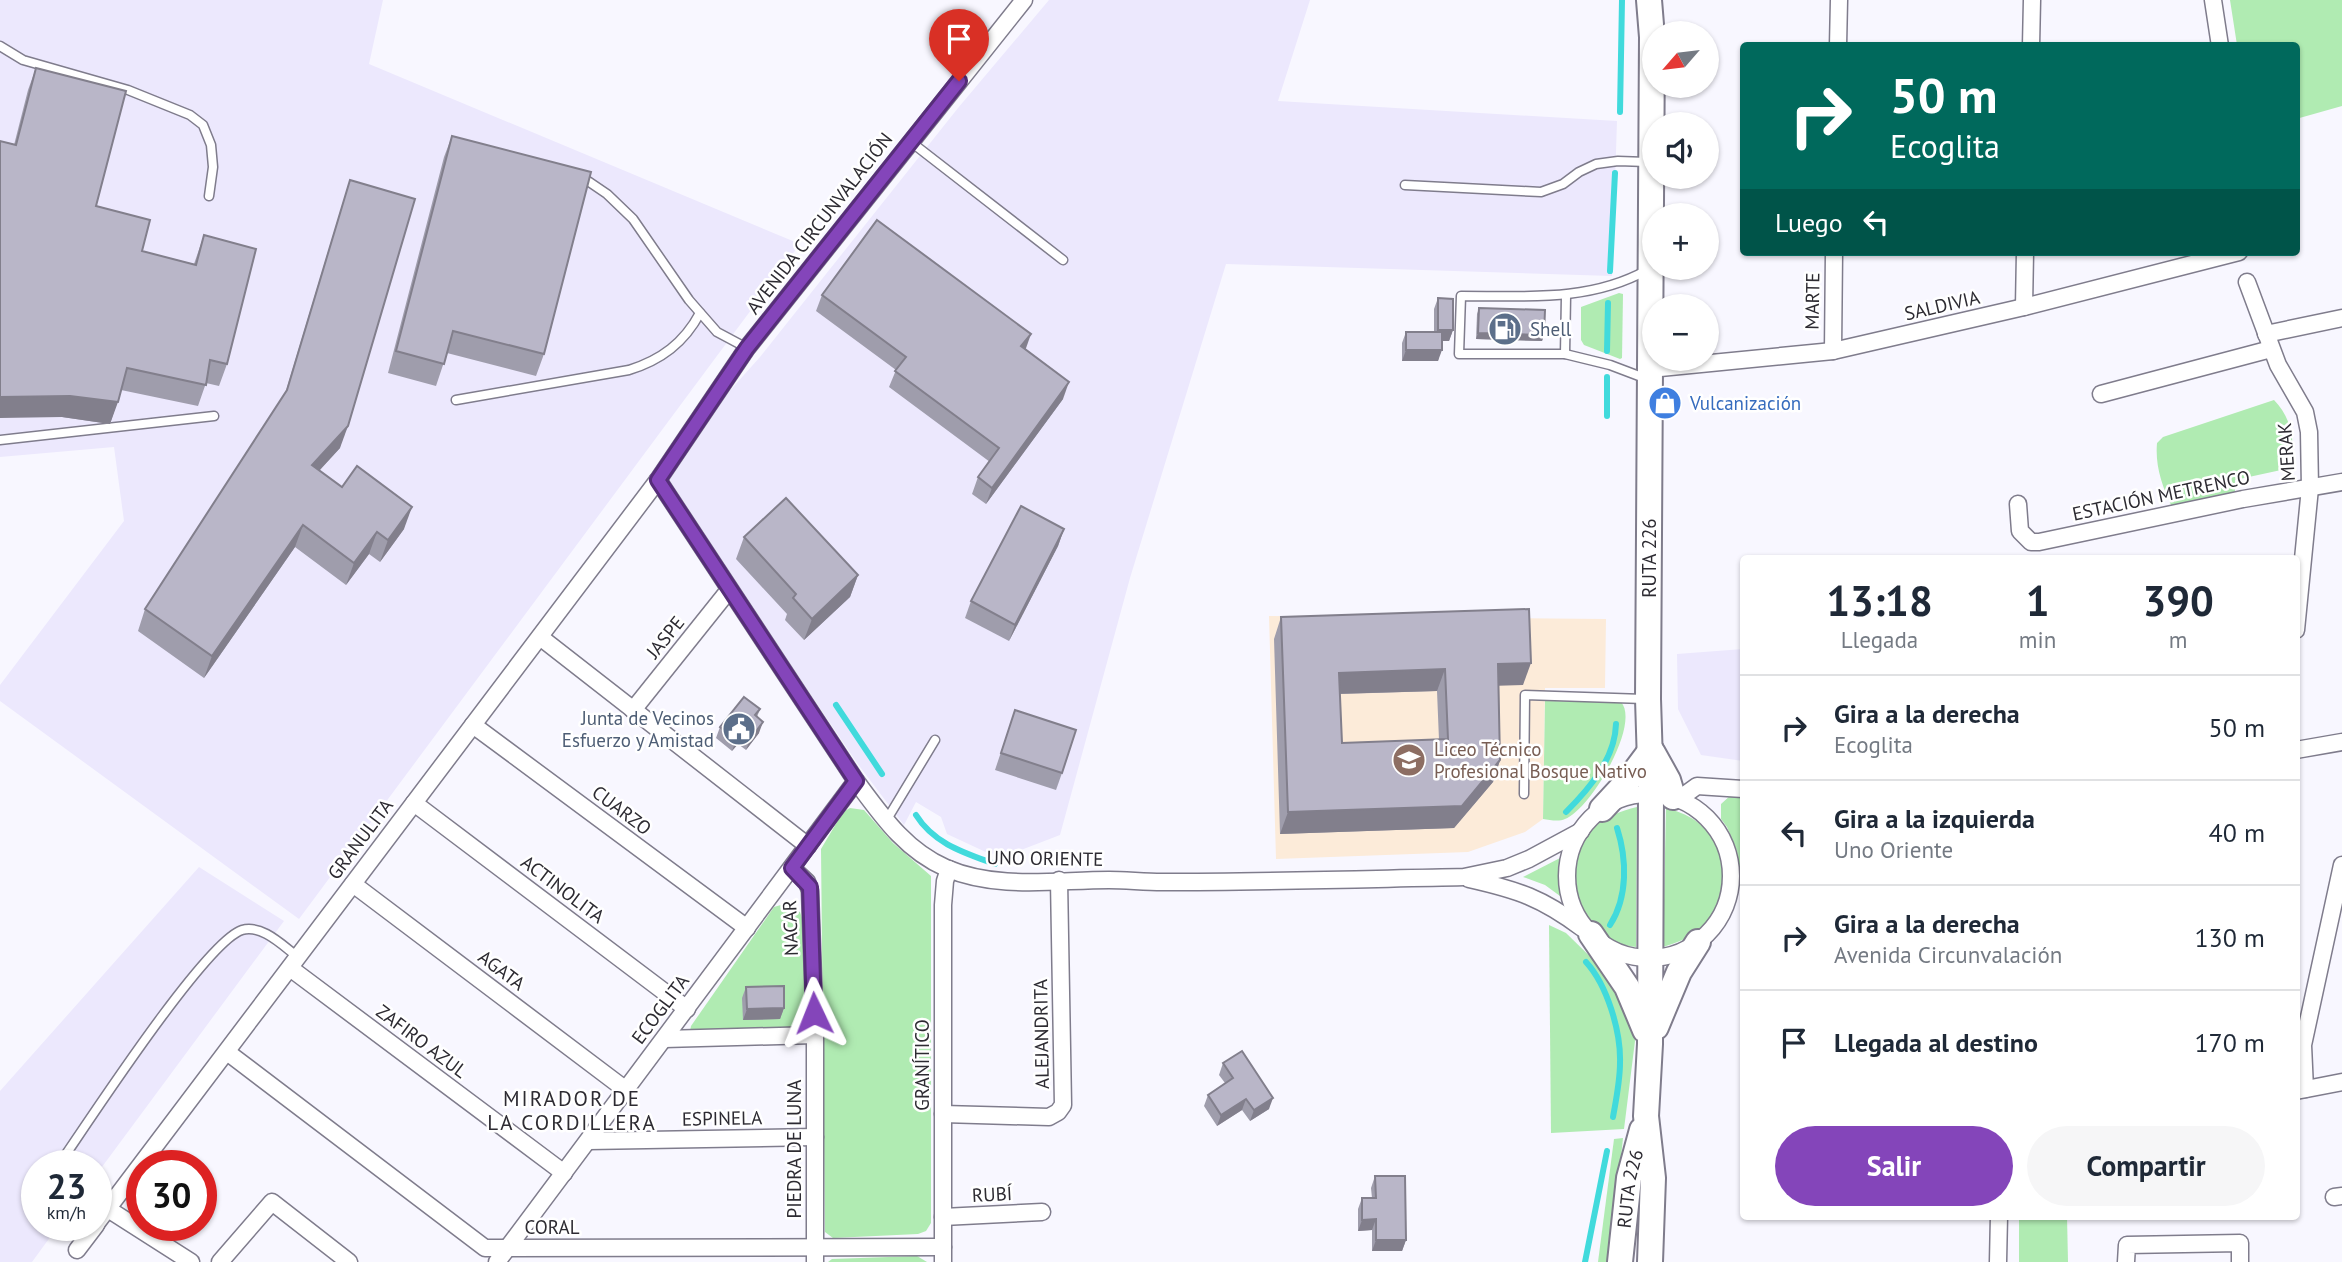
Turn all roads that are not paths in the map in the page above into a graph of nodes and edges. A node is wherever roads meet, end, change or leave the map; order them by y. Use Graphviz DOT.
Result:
graph roads {
  1 [pos="1024,0"];
  2 [pos="1649,0"];
  3 [pos="1839,0"];
  4 [pos="2032,0"];
  5 [pos="2213,0"];
  6 [pos="1838,42"];
  7 [pos="2031,42"];
  8 [pos="2219,42"];
  9 [pos="0,46"];
  10 [pos="1652,112"];
  11 [pos="911,142"];
  12 [pos="1642,161"];
  13 [pos="573,172"];
  14 [pos="1405,185"];
  15 [pos="209,197"];
  16 [pos="1834,256"];
  17 [pos="2025,256"];
  18 [pos="2223,256"];
  19 [pos="1063,260"];
  20 [pos="1642,272"];
  21 [pos="1651,280"];
  22 [pos="2247,282"];
  23 [pos="1566,296"];
  24 [pos="2024,307"];
  25 [pos="700,313"];
  26 [pos="2342,318"];
  27 [pos="2269,341"];
  28 [pos="747,348"];
  29 [pos="1833,351"];
  30 [pos="1565,354"];
  31 [pos="1650,375"];
  32 [pos="2101,394"];
  33 [pos="456,400"];
  34 [pos="214,416"];
  35 [pos="0,440"];
  36 [pos="658,480"];
  37 [pos="2342,482"];
  38 [pos="2310,488"];
  39 [pos="2018,504"];
  40 [pos="2300,589"];
  41 [pos="729,590"];
  42 [pos="540,637"];
  43 [pos="1648,699"];
  44 [pos="633,710"];
  45 [pos="473,725"];
  46 [pos="935,740"];
  47 [pos="2342,742"];
  48 [pos="2300,749"];
  49 [pos="1651,750"];
  50 [pos="856,781"];
  51 [pos="1740,789"];
  52 [pos="1524,794"];
  53 [pos="1668,797"];
  54 [pos="414,803"];
  55 [pos="1602,809"];
  56 [pos="886,821"];
  57 [pos="1581,831"];
  58 [pos="808,846"];
  59 [pos="2342,865"];
  60 [pos="792,868"];
  61 [pos="949,869"];
  62 [pos="1464,877"];
  63 [pos="1059,880"];
  64 [pos="1740,881"];
  65 [pos="353,884"];
  66 [pos="1729,896"];
  67 [pos="747,928"];
  68 [pos="1591,934"];
  69 [pos="1699,943"];
  70 [pos="1650,958"];
  71 [pos="294,962"];
  72 [pos="687,1009"];
  73 [pos="815,1035"];
  74 [pos="664,1040"];
  75 [pos="1650,1044"];
  76 [pos="226,1052"];
  77 [pos="2342,1082"];
  78 [pos="626,1090"];
  79 [pos="2300,1090"];
  80 [pos="943,1114"];
  81 [pos="1646,1116"];
  82 [pos="815,1137"];
  83 [pos="588,1141"];
  84 [pos="69,1150"];
  85 [pos="564,1173"];
  86 [pos="112,1204"];
  87 [pos="112,1212"];
  88 [pos="1042,1212"];
  89 [pos="943,1217"];
  90 [pos="1999,1220"];
  91 [pos="84,1241"];
  92 [pos="506,1248"];
  93 [pos="77,1250"];
  94 [pos="943,1254"];
  95 [pos="815,1255"];
  96 [pos="191,1262"];
  97 [pos="220,1262"];
  98 [pos="349,1262"];
  99 [pos="497,1262"];
  100 [pos="1620,1262"];
  101 [pos="1650,1262"];
  102 [pos="1998,1262"];
  103 [pos="2126,1262"];
  104 [pos="2240,1262"];
  1 -- 11 [label="street, AVENIDA CIRCUNVALACIÓN"];
  2 -- 10 [label="main road, RUTA 226"];
  3 -- 6 [label="street"];
  4 -- 7 [label="street"];
  5 -- 8 [label="street"];
  9 -- 15 [label="lane"];
  11 -- 19 [label="lane"];
  11 -- 28 [label="street, AVENIDA CIRCUNVALACIÓN"];
  12 -- 14 [label="lane"];
  13 -- 25 [label="lane"];
  16 -- 29 [label="street, MARTE"];
  17 -- 24 [label="street"];
  18 -- 24 [label="street, SALDIVIA"];
  20 -- 23 [label="lane"];
  21 -- 31 [label="main road, RUTA 226"];
  22 -- 27 [label="street, MERAK"];
  23 -- 30 [label="lane"];
  23 -- 30 [label="lane"];
  24 -- 29 [label="street, SALDIVIA"];
  25 -- 28 [label="lane"];
  25 -- 33 [label="lane"];
  26 -- 27 [label="street"];
  27 -- 32 [label="street"];
  27 -- 38 [label="street, MERAK"];
  28 -- 36 [label="street, AVENIDA CIRCUNVALACIÓN"];
  29 -- 31 [label="street, SALDIVIA"];
  30 -- 31 [label="lane"];
  31 -- 43 [label="main road, RUTA 226"];
  34 -- 35 [label="lane"];
  36 -- 41 [label="street, UNO ORIENTE"];
  36 -- 42 [label="street, GRANULITA"];
  37 -- 38 [label="street, ESTACIÓN METRENCO"];
  38 -- 39 [label="street, ESTACIÓN METRENCO"];
  38 -- 40 [label="street, MERAK"];
  41 -- 44 [label="street, JASPE"];
  41 -- 50 [label="street, UNO ORIENTE"];
  42 -- 44 [label="street"];
  42 -- 45 [label="street, GRANULITA"];
  43 -- 49 [label="main road, RUTA 226"];
  43 -- 52 [label="lane"];
  44 -- 58 [label="street"];
  45 -- 54 [label="street, GRANULITA"];
  45 -- 67 [label="street, CUARZO"];
  46 -- 56 [label="lane"];
  47 -- 48 [label="street"];
  49 -- 53 [label="main road, RUTA 226"];
  49 -- 55 [label="main road"];
  50 -- 56 [label="street, UNO ORIENTE"];
  50 -- 58 [label="street, ECOGLITA"];
  51 -- 53 [label="street"];
  53 -- 55 [label="street"];
  53 -- 66 [label="street"];
  53 -- 70 [label="main road, RUTA 226"];
  54 -- 65 [label="street, GRANULITA"];
  54 -- 72 [label="street, ACTINOLITA"];
  55 -- 57 [label="street"];
  56 -- 61 [label="street, UNO ORIENTE"];
  57 -- 62 [label="street, UNO ORIENTE"];
  57 -- 68 [label="street"];
  58 -- 60 [label="street, ECOGLITA"];
  59 -- 79 [label="street"];
  60 -- 67 [label="street, ECOGLITA"];
  60 -- 73 [label="street, NACAR"];
  61 -- 63 [label="street, UNO ORIENTE"];
  61 -- 80 [label="street, GRANÍTICO"];
  62 -- 63 [label="street, UNO ORIENTE"];
  62 -- 68 [label="street, UNO ORIENTE"];
  63 -- 80 [label="street, ALEJANDRITA"];
  64 -- 66 [label="street"];
  65 -- 71 [label="street, GRANULITA"];
  65 -- 78 [label="street, AGATA"];
  66 -- 69 [label="street"];
  67 -- 72 [label="street, ECOGLITA"];
  68 -- 70 [label="street, UNO ORIENTE"];
  68 -- 75 [label="main road"];
  69 -- 70 [label="street"];
  69 -- 75 [label="main road"];
  70 -- 75 [label="main road, RUTA 226"];
  71 -- 76 [label="street, GRANULITA"];
  71 -- 84 [label="lane"];
  71 -- 85 [label="street, ZAFIRO AZUL"];
  72 -- 74 [label="street, ECOGLITA"];
  73 -- 74 [label="street"];
  73 -- 82 [label="street, PIEDRA DE LUNA"];
  74 -- 78 [label="street, ECOGLITA"];
  75 -- 81 [label="main road, RUTA 226"];
  76 -- 86 [label="street, GRANULITA"];
  76 -- 92 [label="street, CORAL"];
  77 -- 79 [label="street"];
  78 -- 83 [label="street, ECOGLITA"];
  80 -- 89 [label="street, GRANÍTICO"];
  81 -- 100 [label="main road, RUTA 226"];
  81 -- 101 [label="main road, RUTA 226"];
  82 -- 83 [label="street, ESPINELA"];
  82 -- 95 [label="street, PIEDRA DE LUNA"];
  83 -- 85 [label="street, ECOGLITA"];
  85 -- 92 [label="street, ECOGLITA"];
  87 -- 96 [label="street"];
  88 -- 89 [label="street, RUBÍ"];
  89 -- 94 [label="street, GRANÍTICO"];
  90 -- 102 [label="street"];
  91 -- 93 [label="street, GRANULITA"];
  92 -- 95 [label="street, CORAL"];
  92 -- 99 [label="street, ECOGLITA"];
  94 -- 95 [label="street, CORAL"];
  97 -- 98 [label="street"];
  103 -- 104 [label="street"];
}
